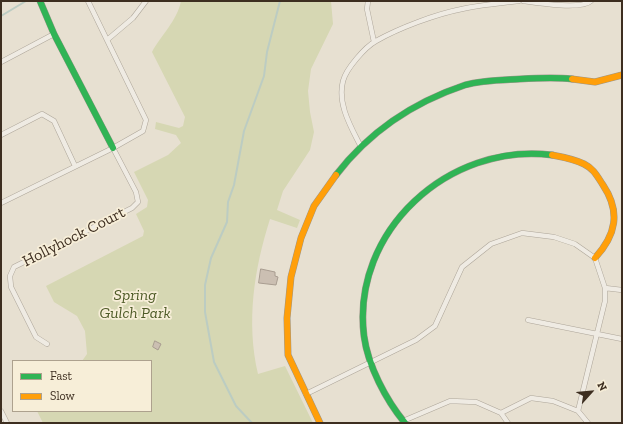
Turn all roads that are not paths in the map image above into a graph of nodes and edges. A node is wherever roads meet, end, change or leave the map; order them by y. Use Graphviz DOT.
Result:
graph roads {
  1 [pos="40,1"];
  2 [pos="88,1"];
  3 [pos="146,1"];
  4 [pos="368,1"];
  5 [pos="519,1"];
  6 [pos="523,1"];
  7 [pos="591,1"];
  8 [pos="54,34"];
  9 [pos="107,40"];
  10 [pos="374,42"];
  11 [pos="1,62"];
  12 [pos="622,75"];
  13 [pos="1,135"];
  14 [pos="361,147"];
  15 [pos="113,148"];
  16 [pos="75,166"];
  17 [pos="1,203"];
  18 [pos="595,258"];
  19 [pos="605,288"];
  20 [pos="622,290"];
  21 [pos="528,320"];
  22 [pos="598,334"];
  23 [pos="622,339"];
  24 [pos="47,344"];
  25 [pos="372,363"];
  26 [pos="306,394"];
  27 [pos="1,411"];
  28 [pos="578,411"];
  29 [pos="501,413"];
  30 [pos="404,422"];
  31 [pos="7,423"];
  32 [pos="320,423"];
  33 [pos="508,423"];
  34 [pos="588,423"];
  1 -- 8 [label="street"];
  2 -- 9 [label="street"];
  3 -- 9 [label="street"];
  4 -- 10 [label="street"];
  5 -- 10 [label="street"];
  6 -- 7 [label="street"];
  8 -- 11 [label="street"];
  8 -- 15 [label="street"];
  9 -- 15 [label="street"];
  10 -- 14 [label="street"];
  12 -- 14 [label="street"];
  13 -- 16 [label="street"];
  14 -- 26 [label="street"];
  15 -- 16 [label="street"];
  15 -- 24 [label="street, Hollyhock Court"];
  16 -- 17 [label="street"];
  18 -- 19 [label="street"];
  18 -- 25 [label="street"];
  18 -- 25 [label="street"];
  19 -- 20 [label="street"];
  19 -- 22 [label="street"];
  21 -- 22 [label="street"];
  22 -- 23 [label="street"];
  22 -- 28 [label="street"];
  25 -- 26 [label="street"];
  25 -- 30 [label="street"];
  26 -- 32 [label="street"];
  27 -- 31 [label="street"];
  28 -- 29 [label="street"];
  28 -- 34 [label="street"];
  29 -- 30 [label="street"];
  29 -- 33 [label="street"];
}
